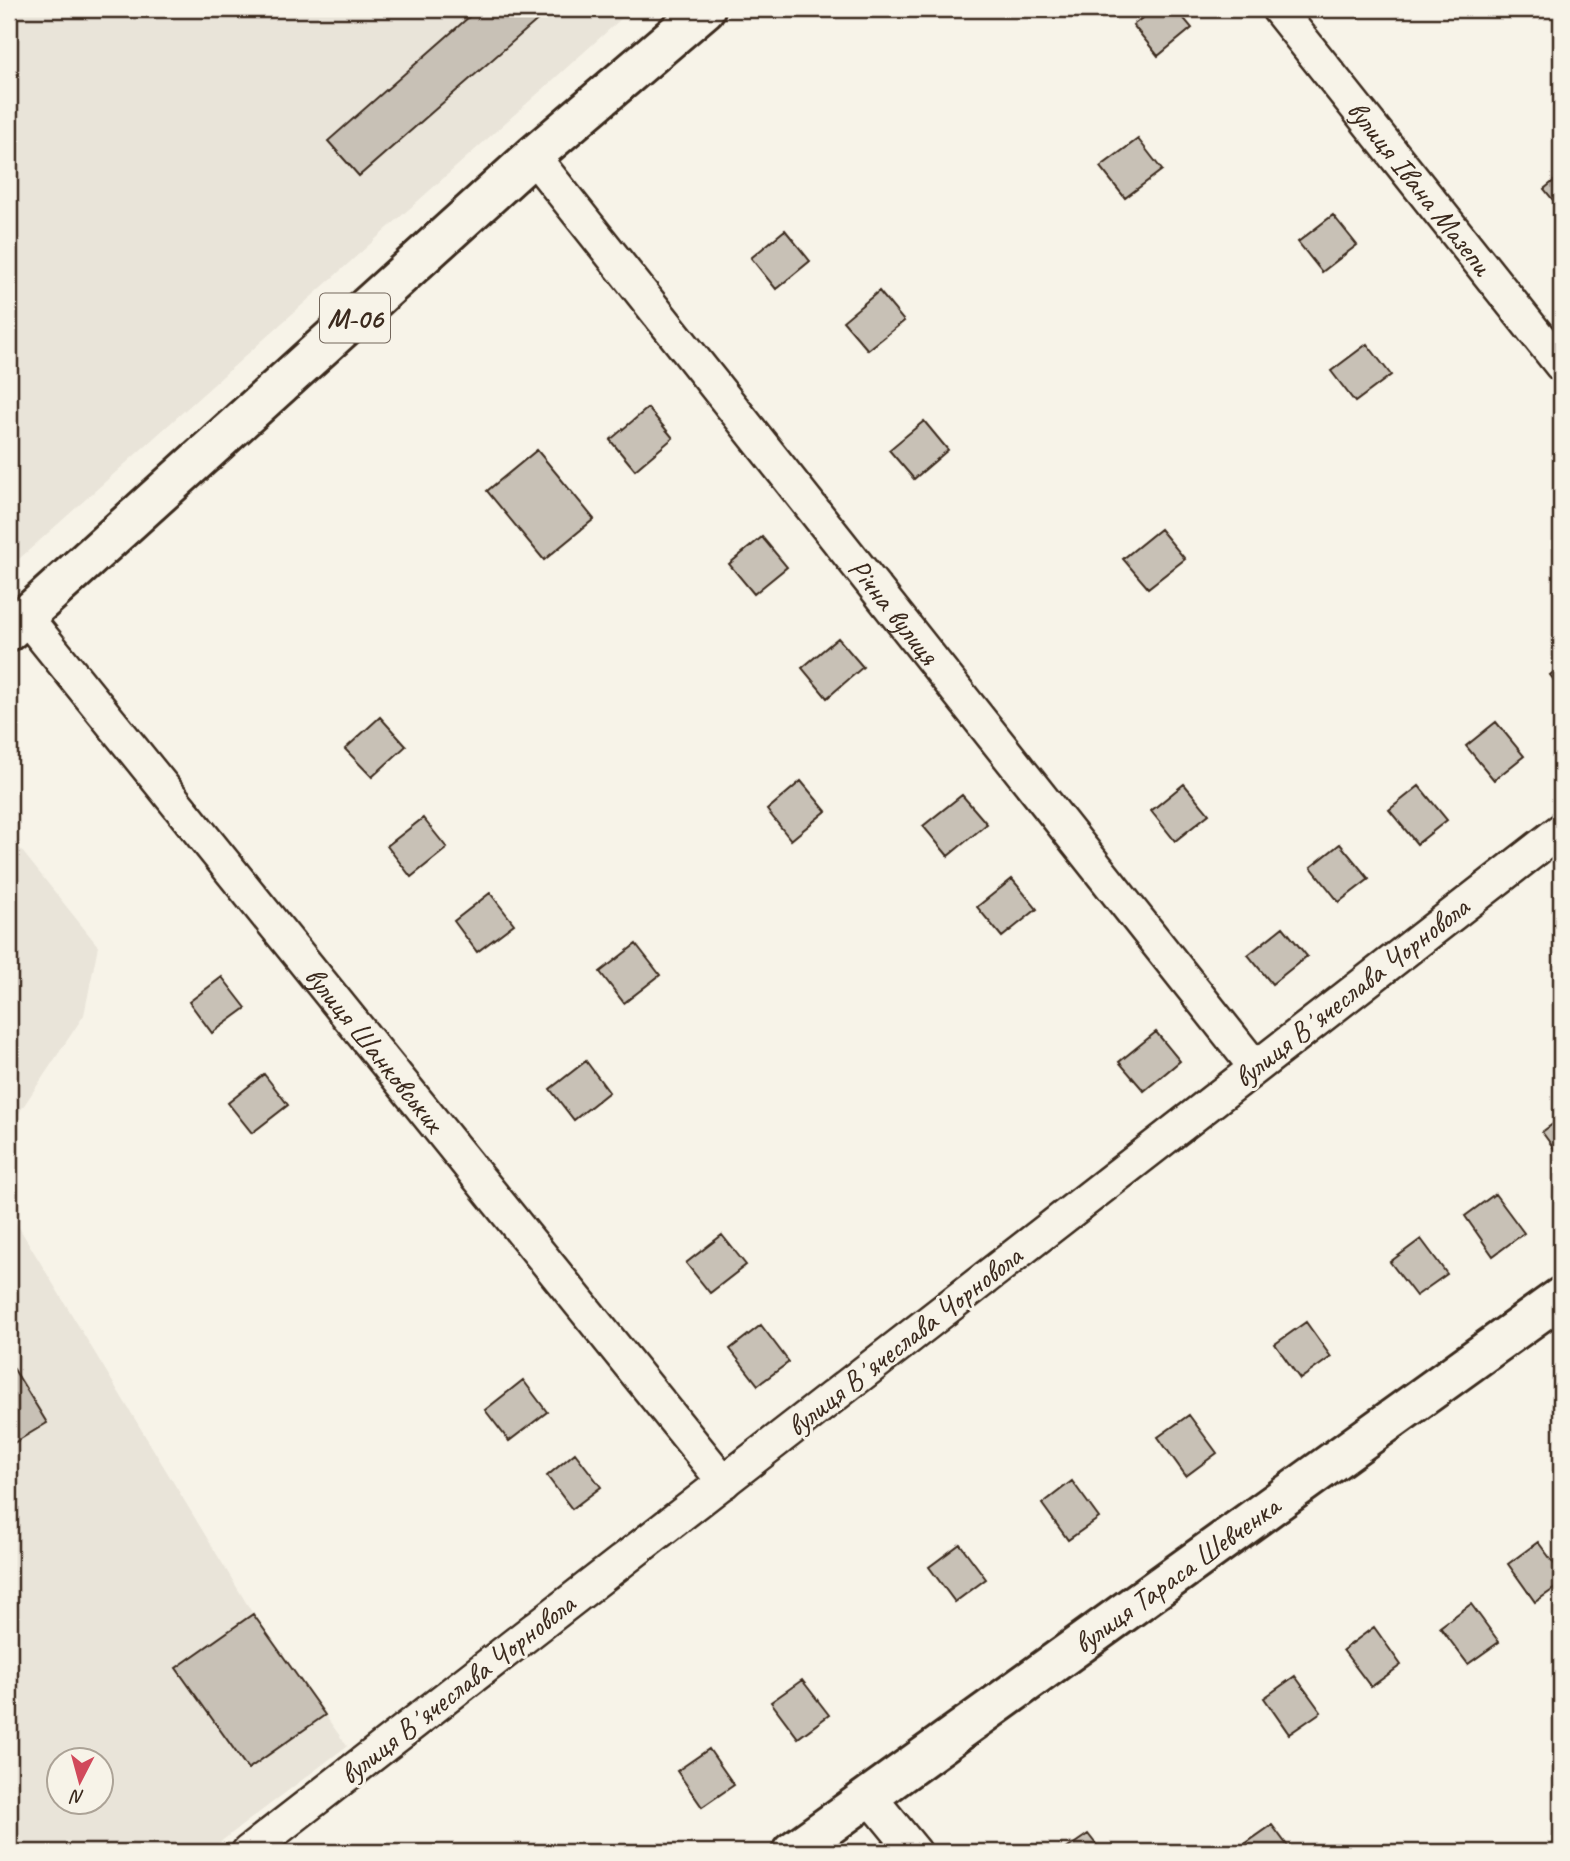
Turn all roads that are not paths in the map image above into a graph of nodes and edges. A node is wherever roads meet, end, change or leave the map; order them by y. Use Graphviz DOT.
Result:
graph roads {
  1 [pos="705,9"];
  2 [pos="1278,9"];
  3 [pos="533,156"];
  4 [pos="1561,365"];
  5 [pos="17,624"];
  6 [pos="1561,830"];
  7 [pos="1255,1067"];
  8 [pos="1561,1297"];
  9 [pos="724,1482"];
  10 [pos="869,1796"];
  11 [pos="248,1852"];
  12 [pos="792,1852"];
  13 [pos="915,1852"];
  1 -- 3 [label="main road, М-06"];
  2 -- 4 [label="street, вулиця Івана Мазепи"];
  3 -- 5 [label="main road, М-06"];
  3 -- 7 [label="street, Річна вулиця"];
  5 -- 9 [label="street, вулиця Шанковських"];
  6 -- 7 [label="street, вулиця Вʼячеслава Чорновола"];
  7 -- 9 [label="street, вулиця Вʼячеслава Чорновола"];
  8 -- 10 [label="main road, вулиця Тараса Шевченка"];
  9 -- 11 [label="street, вулиця Вʼячеслава Чорновола"];
  10 -- 12 [label="main road, вулиця Тараса Шевченка"];
  10 -- 13 [label="street"];
}
